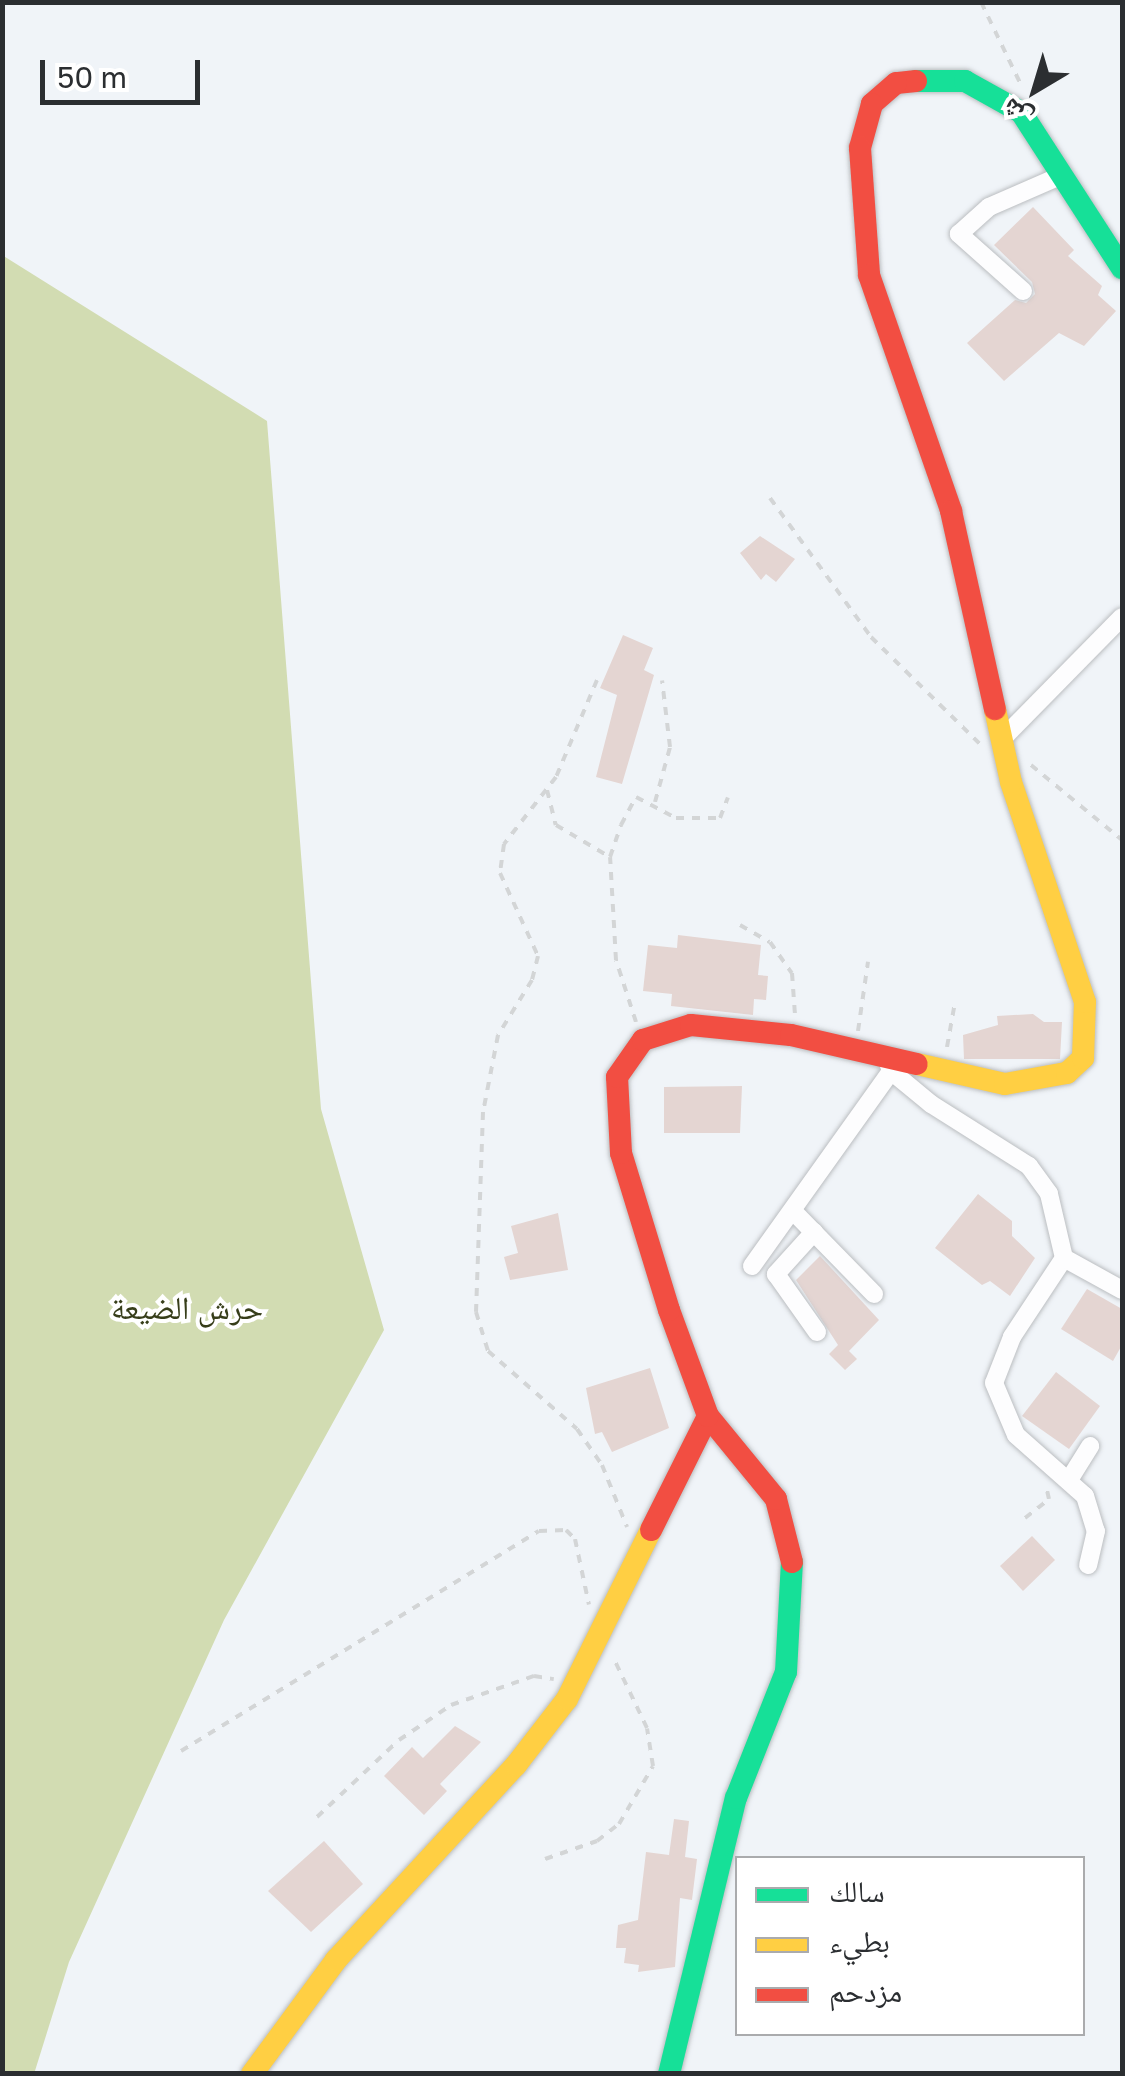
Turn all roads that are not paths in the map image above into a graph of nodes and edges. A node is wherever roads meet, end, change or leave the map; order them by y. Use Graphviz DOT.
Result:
graph roads {
  1 [pos="1058,177"];
  2 [pos="1122,268"];
  3 [pos="1023,291"];
  4 [pos="1122,617"];
  5 [pos="1006,748"];
  6 [pos="888,1063"];
  7 [pos="793,1210"];
  8 [pos="814,1232"];
  9 [pos="1064,1258"];
  10 [pos="752,1266"];
  11 [pos="1122,1290"];
  12 [pos="874,1294"];
  13 [pos="818,1332"];
  14 [pos="708,1416"];
  15 [pos="1090,1446"];
  16 [pos="1069,1480"];
  17 [pos="1088,1565"];
  18 [pos="252,2074"];
  19 [pos="669,2074"];
  1 -- 2 [label="street"];
  1 -- 3 [label="street"];
  1 -- 5 [label="street"];
  4 -- 5 [label="street"];
  5 -- 6 [label="street"];
  6 -- 7 [label="street"];
  6 -- 9 [label="street"];
  6 -- 14 [label="street"];
  7 -- 8 [label="street"];
  7 -- 10 [label="street"];
  8 -- 12 [label="street"];
  8 -- 13 [label="street"];
  9 -- 11 [label="street"];
  9 -- 16 [label="street"];
  14 -- 18 [label="street"];
  14 -- 19 [label="street"];
  15 -- 16 [label="street"];
  16 -- 17 [label="street"];
}
